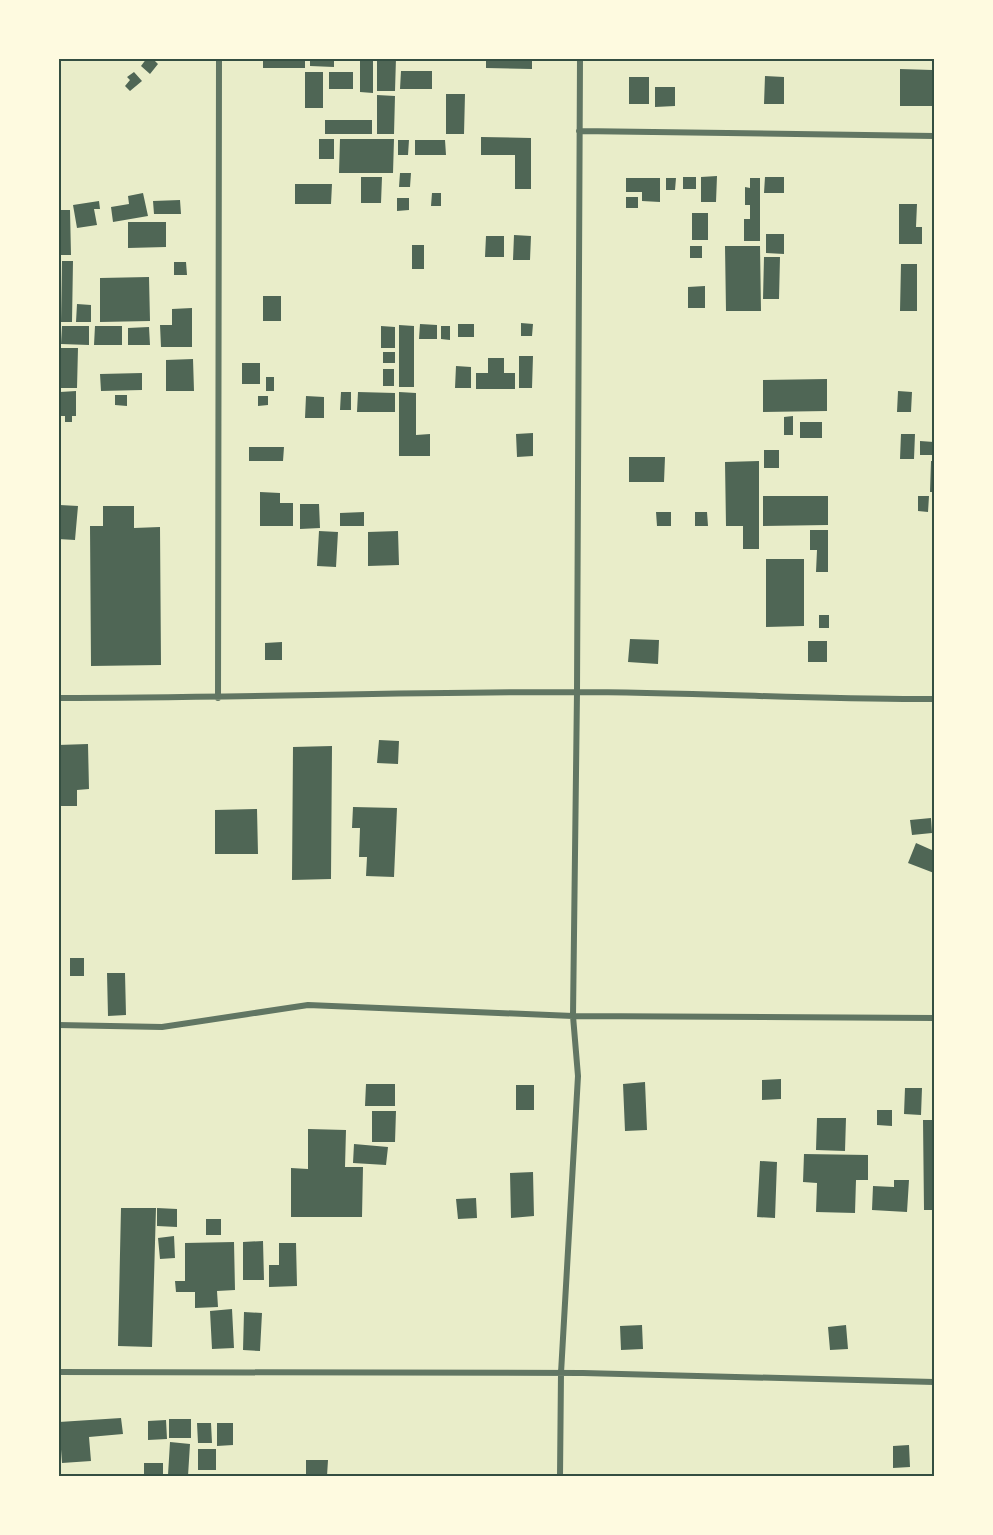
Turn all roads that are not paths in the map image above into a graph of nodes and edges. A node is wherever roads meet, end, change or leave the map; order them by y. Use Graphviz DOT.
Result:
graph roads {
  1 [pos="219,58"];
  2 [pos="580,58"];
  3 [pos="579,131"];
  4 [pos="934,136"];
  5 [pos="577,692"];
  6 [pos="58,698"];
  7 [pos="218,698"];
  8 [pos="934,699"];
  9 [pos="573,1016"];
  10 [pos="934,1018"];
  11 [pos="58,1025"];
  12 [pos="58,1372"];
  13 [pos="561,1373"];
  14 [pos="934,1382"];
  15 [pos="560,1476"];
  1 -- 7 [label="street"];
  2 -- 3 [label="street"];
  3 -- 4 [label="street"];
  3 -- 5 [label="street"];
  5 -- 7 [label="street"];
  5 -- 8 [label="street"];
  5 -- 9 [label="street"];
  6 -- 7 [label="street"];
  9 -- 10 [label="street"];
  9 -- 11 [label="street"];
  9 -- 13 [label="street"];
  12 -- 13 [label="street"];
  13 -- 14 [label="street"];
  13 -- 15 [label="street"];
}
